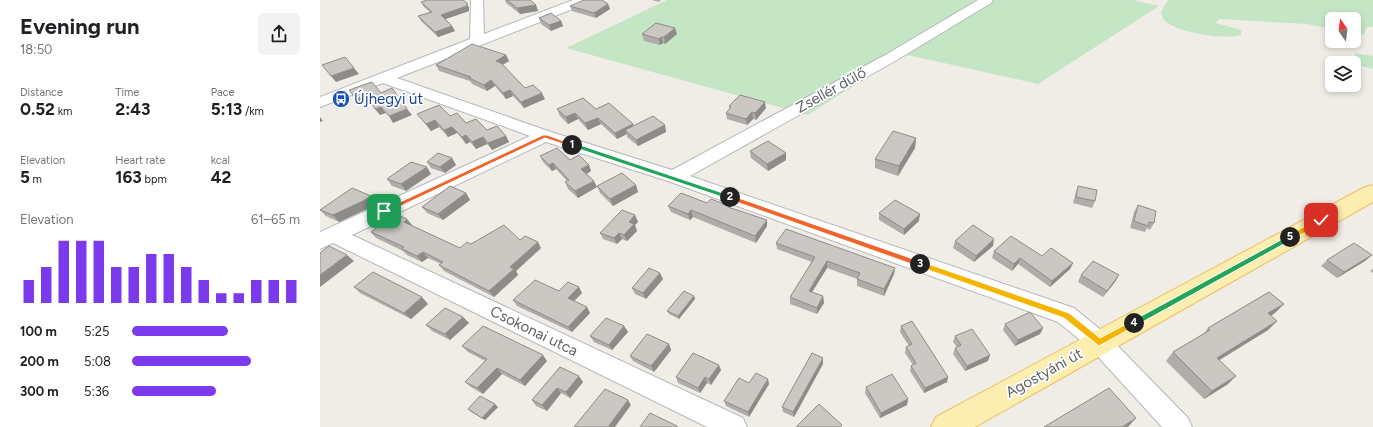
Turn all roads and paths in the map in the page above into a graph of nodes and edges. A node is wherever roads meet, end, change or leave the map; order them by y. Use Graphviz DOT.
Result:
graph roads {
  1 [pos="477,0"];
  2 [pos="584,0"];
  3 [pos="987,0"];
  4 [pos="477,41"];
  5 [pos="384,78"];
  6 [pos="320,102"];
  7 [pos="545,136"];
  8 [pos="674,178"];
  9 [pos="1373,192"];
  10 [pos="327,238"];
  11 [pos="1099,342"];
  12 [pos="734,427"];
  13 [pos="946,427"];
  14 [pos="1179,427"];
  1 -- 4 [label="street"];
  2 -- 4 [label="street"];
  3 -- 8 [label="street, Zsellér dűlő"];
  4 -- 5 [label="street"];
  5 -- 6 [label="street"];
  5 -- 7 [label="street"];
  7 -- 8 [label="street"];
  7 -- 10 [label="street"];
  8 -- 11 [label="street"];
  9 -- 11 [label="main road, Agostyáni út"];
  10 -- 12 [label="street, Csokonai utca"];
  11 -- 13 [label="main road, Agostyáni út"];
  11 -- 14 [label="street"];
}
